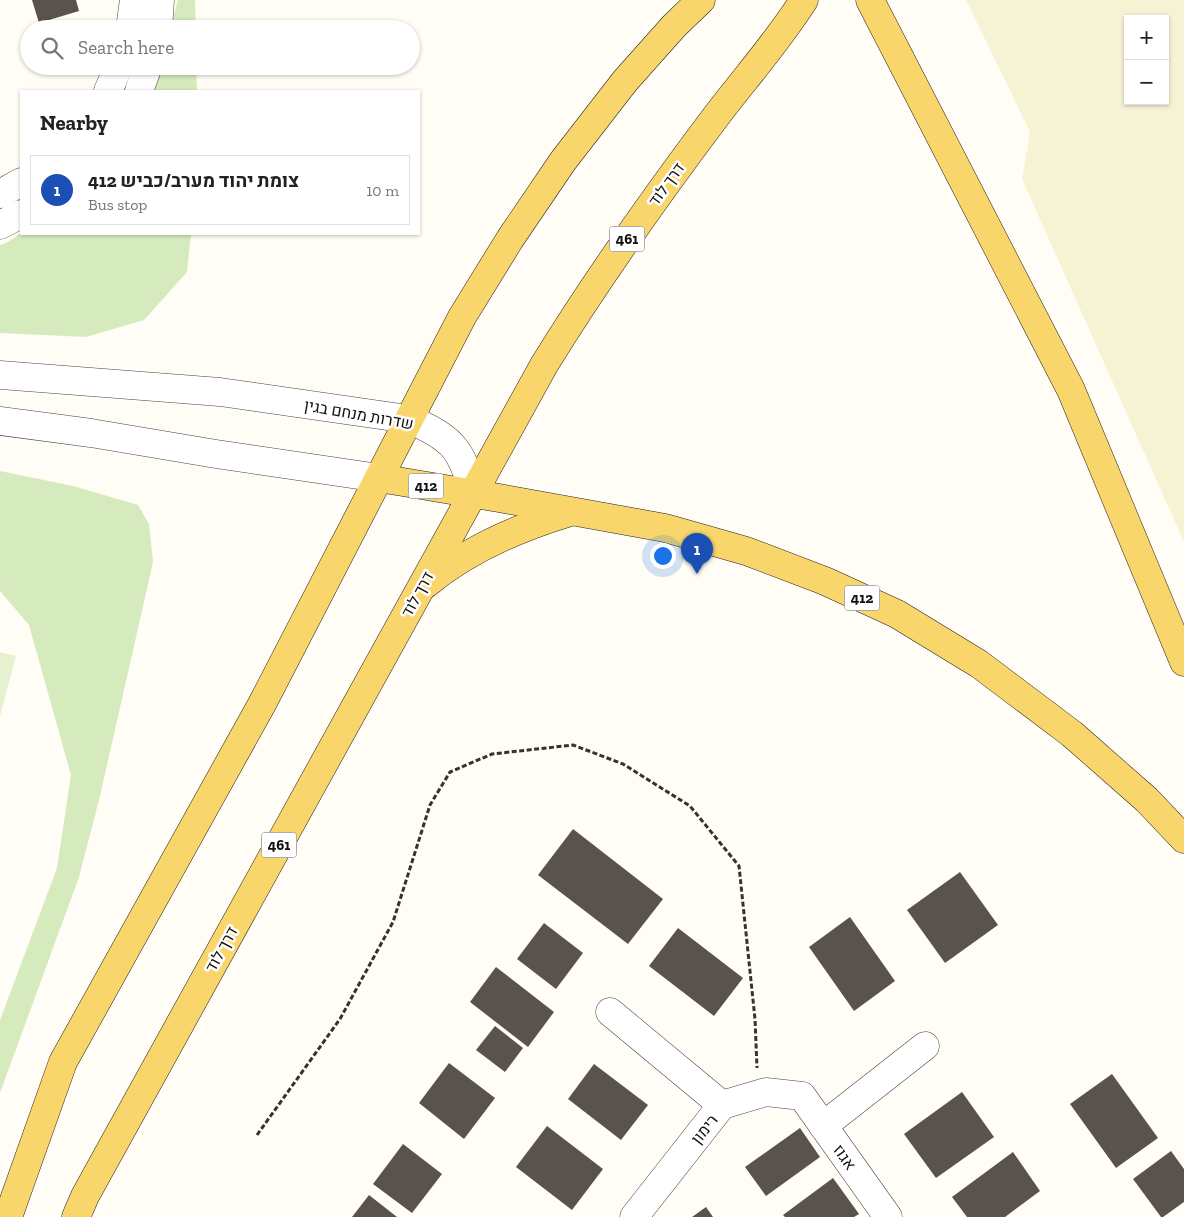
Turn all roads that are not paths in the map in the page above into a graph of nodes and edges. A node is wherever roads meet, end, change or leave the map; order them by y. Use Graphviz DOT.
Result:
graph roads {
  1 [pos="134,0"];
  2 [pos="160,0"];
  3 [pos="701,0"];
  4 [pos="804,0"];
  5 [pos="870,0"];
  6 [pos="674,13"];
  7 [pos="131,20"];
  8 [pos="159,20"];
  9 [pos="115,75"];
  10 [pos="145,75"];
  11 [pos="108,90"];
  12 [pos="139,90"];
  13 [pos="20,183"];
  14 [pos="0,194"];
  15 [pos="20,215"];
  16 [pos="0,225"];
  17 [pos="0,375"];
  18 [pos="408,419"];
  19 [pos="0,421"];
  20 [pos="380,478"];
  21 [pos="473,493"];
  22 [pos="573,511"];
  23 [pos="420,590"];
  24 [pos="1184,662"];
  25 [pos="1184,839"];
  26 [pos="610,1012"];
  27 [pos="925,1046"];
  28 [pos="802,1096"];
  29 [pos="722,1105"];
  30 [pos="824,1126"];
  31 [pos="8,1217"];
  32 [pos="76,1217"];
  33 [pos="634,1217"];
  34 [pos="888,1217"];
  1 -- 7 [label="street"];
  2 -- 8 [label="street"];
  3 -- 6 [label="main road"];
  4 -- 21 [label="main road, דרך לוד / 461"];
  5 -- 24 [label="main road"];
  6 -- 18 [label="main road"];
  9 -- 11 [label="street"];
  10 -- 12 [label="street"];
  13 -- 14 [label="street"];
  15 -- 16 [label="street"];
  17 -- 18 [label="street, שדרות מנחם בגין"];
  18 -- 20 [label="main road"];
  18 -- 21 [label="street, שדרות מנחם בגין"];
  19 -- 20 [label="street"];
  20 -- 21 [label="main road, 412"];
  20 -- 31 [label="main road"];
  21 -- 22 [label="main road, 412"];
  21 -- 23 [label="main road, דרך לוד / 461"];
  22 -- 23 [label="main road"];
  22 -- 25 [label="main road, 412"];
  23 -- 32 [label="main road, דרך לוד / 461"];
  26 -- 29 [label="street"];
  27 -- 30 [label="street"];
  28 -- 29 [label="street, רימון"];
  28 -- 30 [label="street, אגוז"];
  29 -- 33 [label="street, רימון"];
  30 -- 34 [label="street, אגוז"];
}
